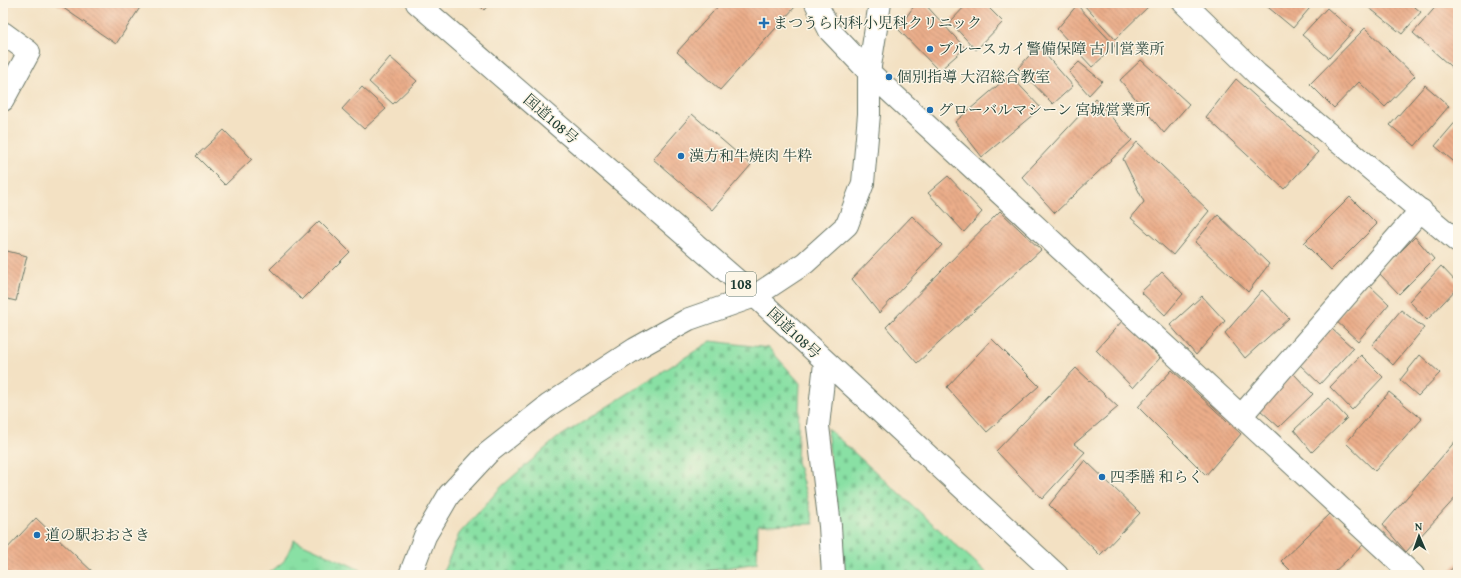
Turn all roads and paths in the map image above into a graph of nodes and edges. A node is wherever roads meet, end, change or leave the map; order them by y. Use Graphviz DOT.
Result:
graph roads {
  1 [pos="417,3"];
  2 [pos="816,3"];
  3 [pos="880,3"];
  4 [pos="1184,3"];
  5 [pos="3,33"];
  6 [pos="869,72"];
  7 [pos="3,100"];
  8 [pos="1420,210"];
  9 [pos="1458,242"];
  10 [pos="755,296"];
  11 [pos="825,363"];
  12 [pos="1241,416"];
  13 [pos="410,575"];
  14 [pos="833,575"];
  15 [pos="1056,575"];
  16 [pos="1413,575"];
  1 -- 10 [label="main road, 国道108号 / 108"];
  2 -- 6 [label="main road"];
  3 -- 6 [label="main road"];
  4 -- 8 [label="main road"];
  5 -- 7 [label="main road"];
  6 -- 10 [label="main road"];
  6 -- 12 [label="main road"];
  8 -- 9 [label="main road"];
  8 -- 12 [label="main road"];
  10 -- 11 [label="main road, 国道108号 / 108"];
  10 -- 13 [label="main road"];
  11 -- 14 [label="main road"];
  11 -- 15 [label="main road, 国道108号 / 108"];
  12 -- 16 [label="main road"];
}
